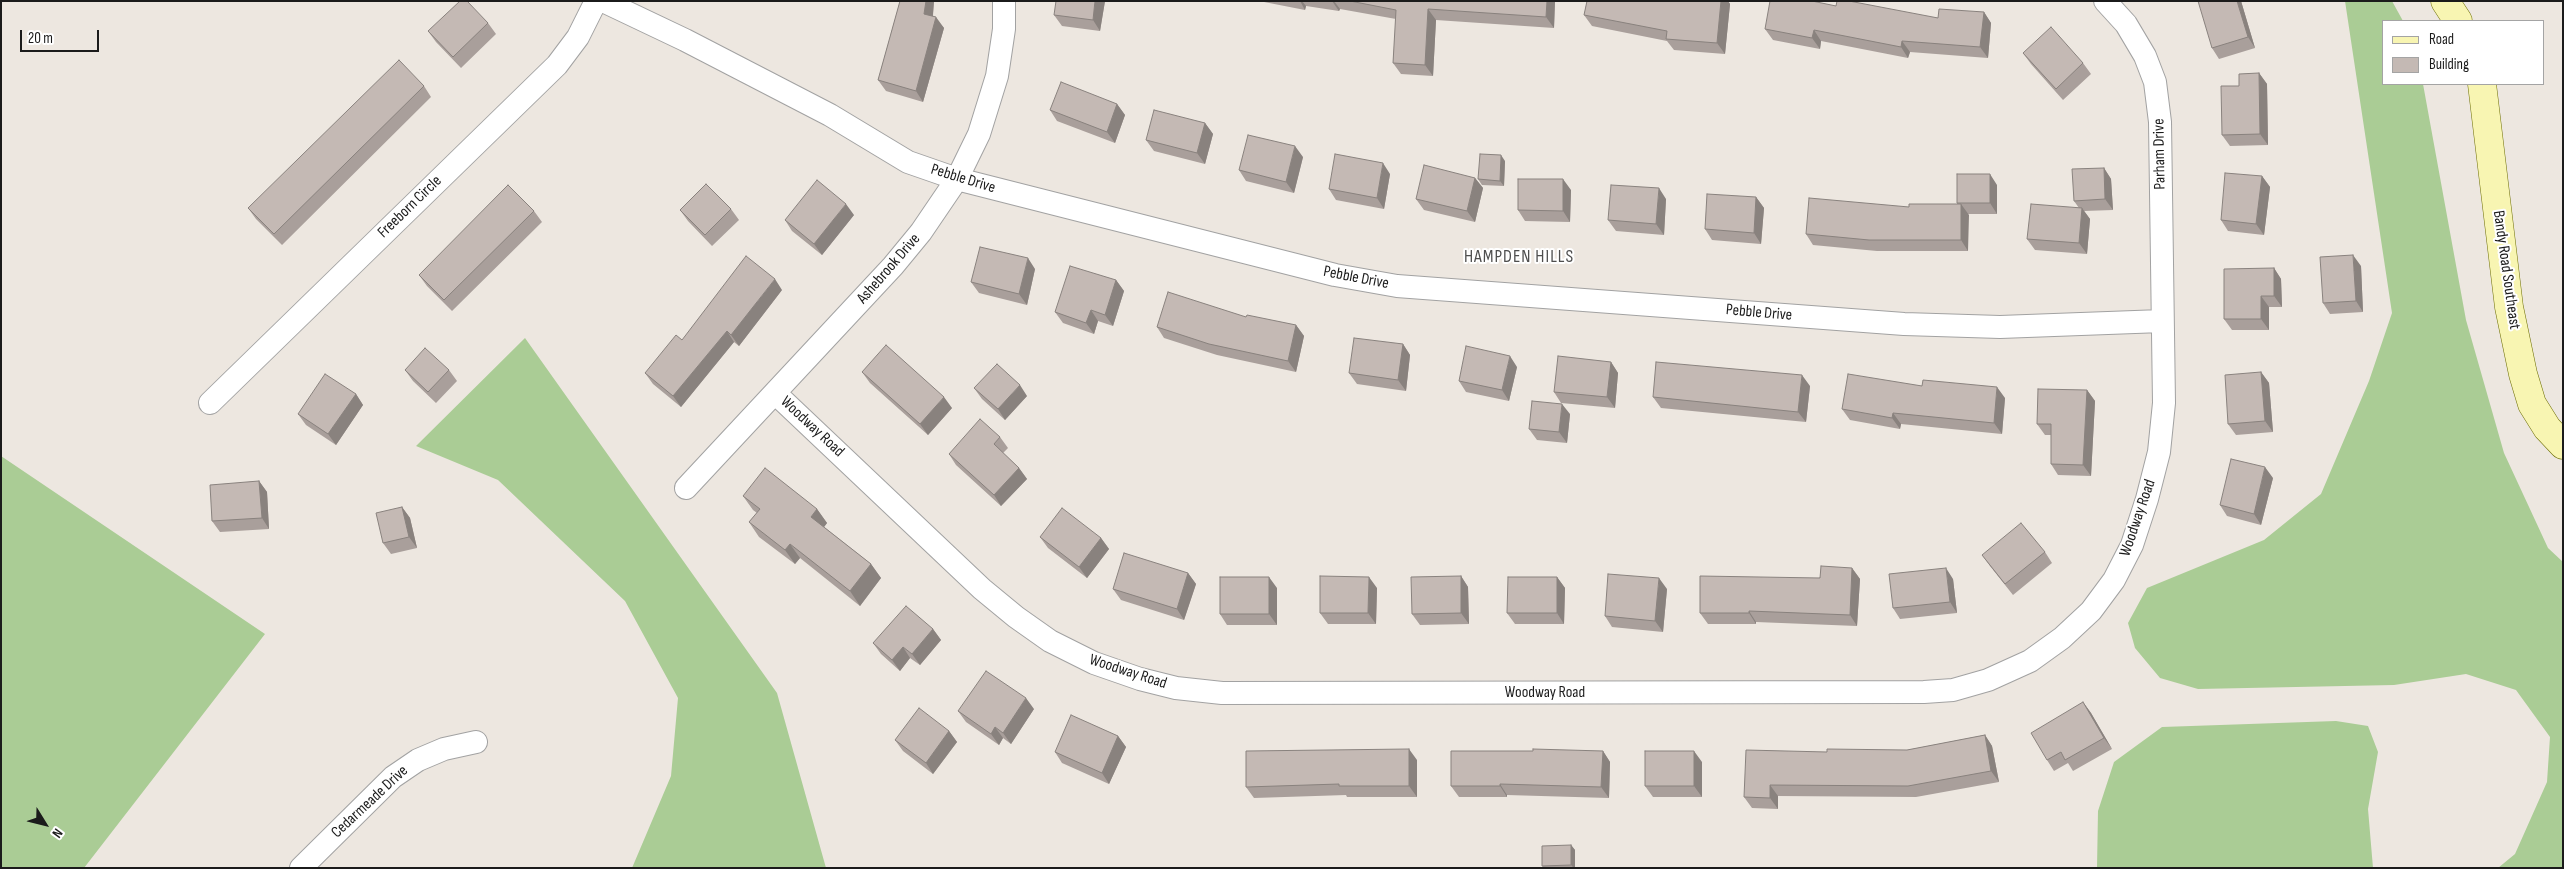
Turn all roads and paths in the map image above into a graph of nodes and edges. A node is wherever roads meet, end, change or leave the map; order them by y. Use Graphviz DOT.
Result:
graph roads {
  1 [pos="596,1"];
  2 [pos="603,1"];
  3 [pos="1004,1"];
  4 [pos="2106,1"];
  5 [pos="2445,1"];
  6 [pos="2457,20"];
  7 [pos="2482,85"];
  8 [pos="957,179"];
  9 [pos="2162,321"];
  10 [pos="775,393"];
  11 [pos="210,402"];
  12 [pos="2563,445"];
  13 [pos="686,488"];
  14 [pos="476,742"];
  15 [pos="302,868"];
  1 -- 11 [label="street, Freeborn Circle"];
  2 -- 8 [label="street, Pebble Drive"];
  3 -- 8 [label="street, Ashebrook Drive"];
  4 -- 9 [label="street, Parham Drive"];
  5 -- 6 [label="street"];
  7 -- 12 [label="street, Bandy Road Southeast"];
  8 -- 9 [label="street, Pebble Drive"];
  8 -- 10 [label="street, Ashebrook Drive"];
  9 -- 10 [label="street, Woodway Road"];
  10 -- 13 [label="street, Ashebrook Drive"];
  14 -- 15 [label="street, Cedarmeade Drive"];
}
